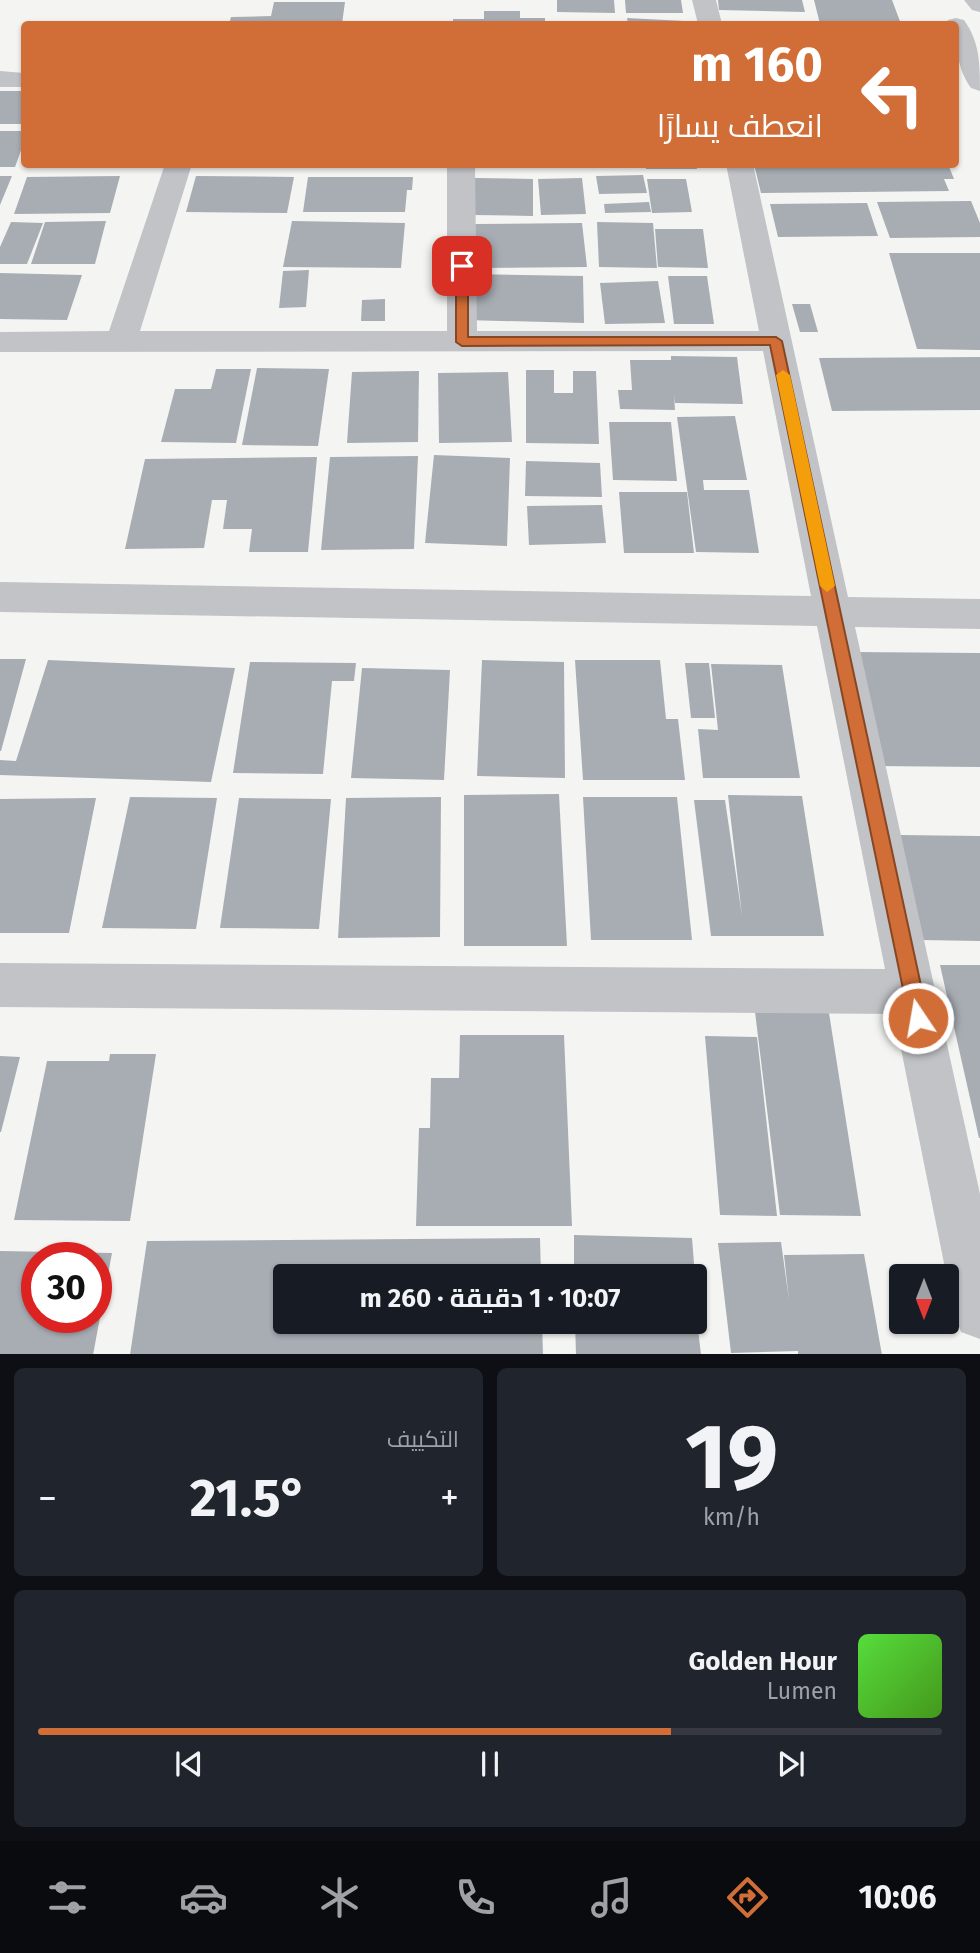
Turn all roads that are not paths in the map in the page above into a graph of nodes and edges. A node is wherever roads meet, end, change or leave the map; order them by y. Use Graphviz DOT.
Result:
graph roads {
  1 [pos="704,0"];
  2 [pos="945,0"];
  3 [pos="976,0"];
  4 [pos="980,5"];
  5 [pos="709,21"];
  6 [pos="953,21"];
  7 [pos="959,34"];
  8 [pos="0,79"];
  9 [pos="21,79"];
  10 [pos="980,83"];
  11 [pos="178,168"];
  12 [pos="461,168"];
  13 [pos="740,168"];
  14 [pos="776,341"];
  15 [pos="0,342"];
  16 [pos="121,342"];
  17 [pos="462,342"];
  18 [pos="0,597"];
  19 [pos="833,614"];
  20 [pos="980,614"];
  21 [pos="0,985"];
  22 [pos="912,992"];
  23 [pos="980,1313"];
  1 -- 5 [label="street"];
  2 -- 6 [label="street"];
  3 -- 4 [label="street"];
  7 -- 10 [label="street"];
  8 -- 9 [label="street"];
  11 -- 16 [label="street"];
  12 -- 17 [label="street"];
  13 -- 14 [label="street"];
  14 -- 17 [label="street"];
  14 -- 19 [label="street"];
  15 -- 16 [label="street"];
  16 -- 17 [label="street"];
  18 -- 19 [label="street"];
  19 -- 20 [label="street"];
  19 -- 22 [label="street"];
  21 -- 22 [label="street"];
  22 -- 23 [label="street"];
}
